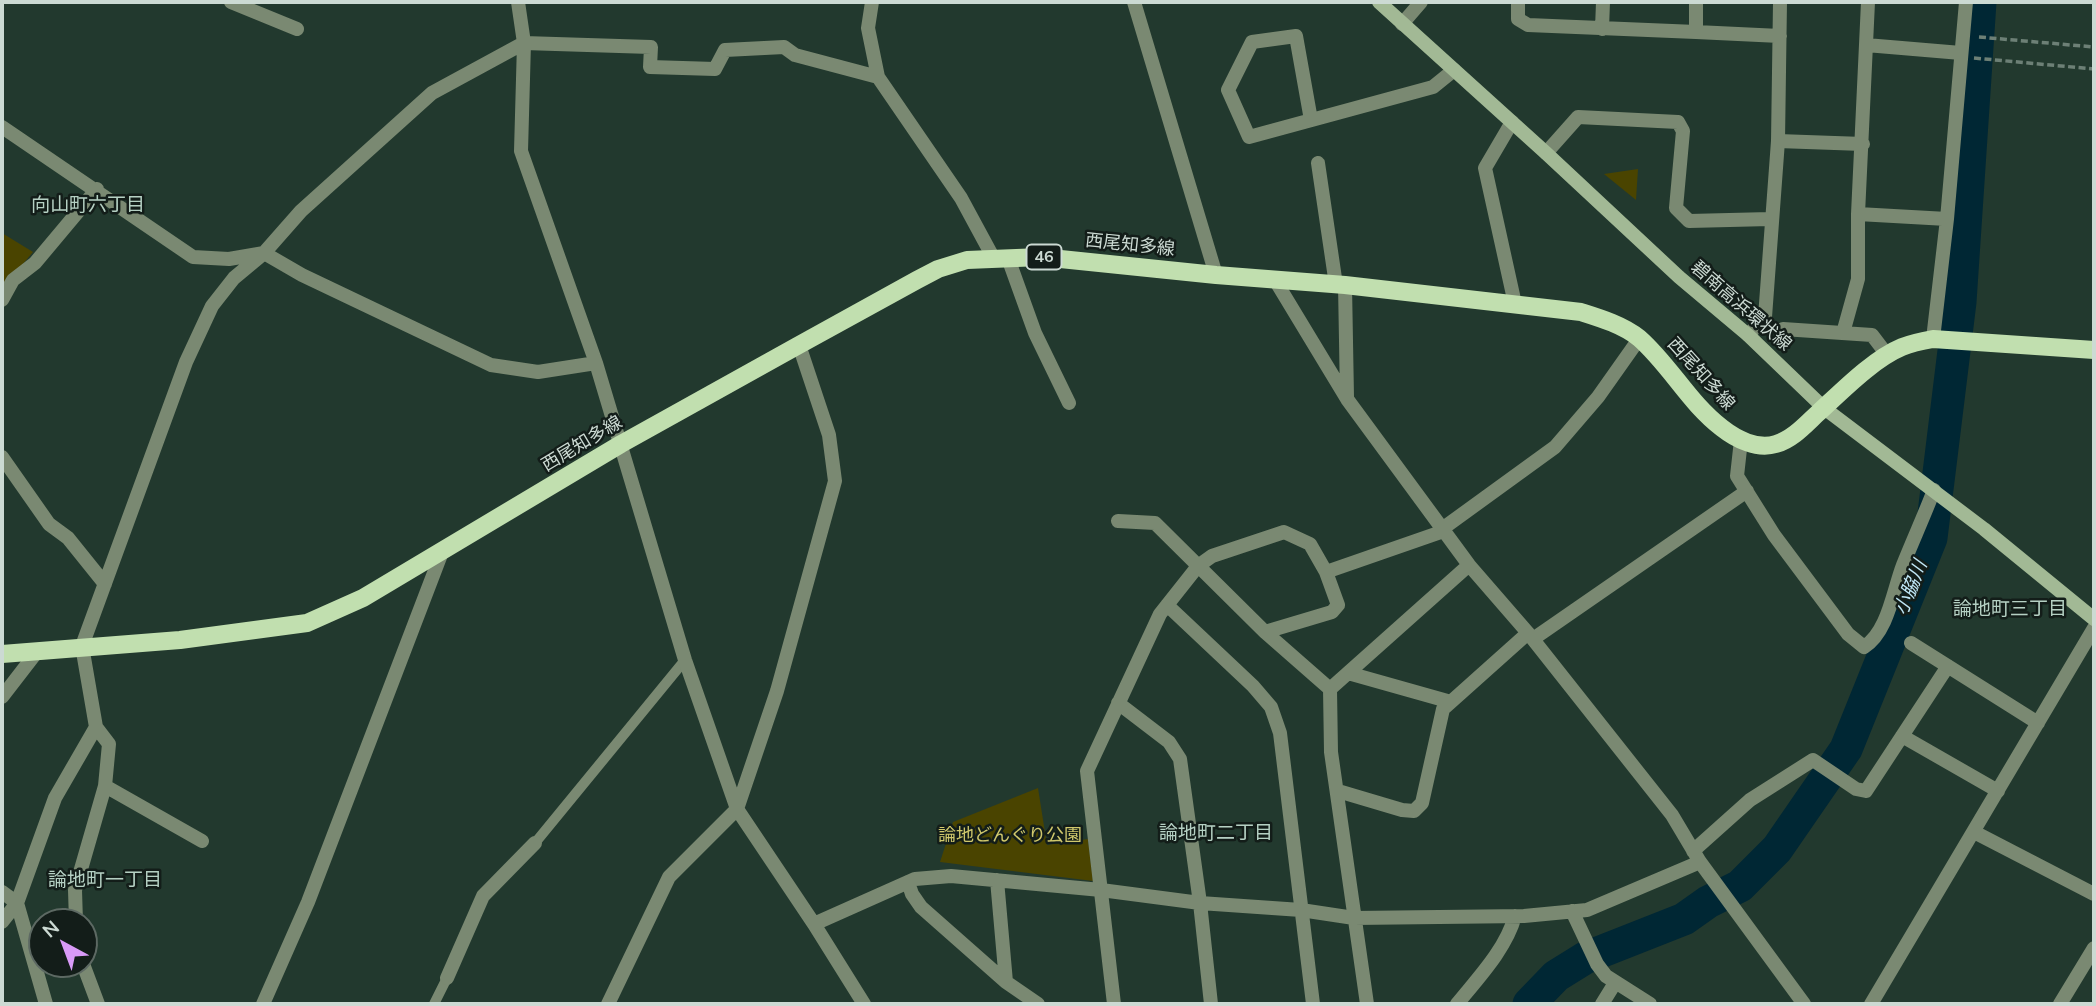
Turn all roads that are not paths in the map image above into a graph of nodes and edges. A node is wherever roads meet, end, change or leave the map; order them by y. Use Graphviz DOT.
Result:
graph roads {
  1 [pos="230,2"];
  2 [pos="518,2"];
  3 [pos="872,2"];
  4 [pos="1135,2"];
  5 [pos="1380,2"];
  6 [pos="1421,2"];
  7 [pos="1518,2"];
  8 [pos="1602,2"];
  9 [pos="1696,2"];
  10 [pos="1780,2"];
  11 [pos="1868,2"];
  12 [pos="1966,2"];
  13 [pos="1402,24"];
  14 [pos="297,29"];
  15 [pos="1602,29"];
  16 [pos="1696,32"];
  17 [pos="1780,36"];
  18 [pos="524,43"];
  19 [pos="1866,45"];
  20 [pos="1961,55"];
  21 [pos="1454,70"];
  22 [pos="878,76"];
  23 [pos="1311,120"];
  24 [pos="1512,122"];
  25 [pos="2,127"];
  26 [pos="1777,141"];
  27 [pos="1863,144"];
  28 [pos="1546,153"];
  29 [pos="1318,163"];
  30 [pos="97,190"];
  31 [pos="1858,214"];
  32 [pos="1770,219"];
  33 [pos="1947,219"];
  34 [pos="264,253"];
  35 [pos="1001,259"];
  36 [pos="1216,275"];
  37 [pos="1275,280"];
  38 [pos="1341,285"];
  39 [pos="2,300"];
  40 [pos="1515,303"];
  41 [pos="1783,329"];
  42 [pos="1843,333"];
  43 [pos="1748,335"];
  44 [pos="1639,339"];
  45 [pos="1933,339"];
  46 [pos="799,345"];
  47 [pos="2094,350"];
  48 [pos="1888,356"];
  49 [pos="596,363"];
  50 [pos="1347,399"];
  51 [pos="1069,403"];
  52 [pos="1824,408"];
  53 [pos="1741,440"];
  54 [pos="621,444"];
  55 [pos="2,457"];
  56 [pos="1934,490"];
  57 [pos="1746,491"];
  58 [pos="1118,521"];
  59 [pos="1443,530"];
  60 [pos="442,552"];
  61 [pos="1469,565"];
  62 [pos="1198,566"];
  63 [pos="1326,572"];
  64 [pos="105,584"];
  65 [pos="1167,605"];
  66 [pos="2094,619"];
  67 [pos="2094,628"];
  68 [pos="1265,632"];
  69 [pos="1531,636"];
  70 [pos="1912,643"];
  71 [pos="82,646"];
  72 [pos="36,653"];
  73 [pos="2,654"];
  74 [pos="685,660"];
  75 [pos="1948,666"];
  76 [pos="1348,673"];
  77 [pos="1330,689"];
  78 [pos="2,697"];
  79 [pos="1451,702"];
  80 [pos="1118,703"];
  81 [pos="2038,723"];
  82 [pos="96,727"];
  83 [pos="1902,736"];
  84 [pos="106,786"];
  85 [pos="1338,790"];
  86 [pos="1998,791"];
  87 [pos="737,809"];
  88 [pos="1974,832"];
  89 [pos="202,841"];
  90 [pos="535,843"];
  91 [pos="1696,856"];
  92 [pos="997,880"];
  93 [pos="908,882"];
  94 [pos="1101,890"];
  95 [pos="2,892"];
  96 [pos="2094,894"];
  97 [pos="17,903"];
  98 [pos="1200,903"];
  99 [pos="76,908"];
  100 [pos="1301,910"];
  101 [pos="1572,911"];
  102 [pos="1515,916"];
  103 [pos="1354,918"];
  104 [pos="2,922"];
  105 [pos="814,923"];
  106 [pos="2094,948"];
  107 [pos="88,978"];
  108 [pos="447,978"];
  109 [pos="1006,982"];
  110 [pos="1615,983"];
  111 [pos="46,1004"];
  112 [pos="98,1004"];
  113 [pos="264,1004"];
  114 [pos="434,1004"];
  115 [pos="608,1004"];
  116 [pos="864,1004"];
  117 [pos="1038,1004"];
  118 [pos="1114,1004"];
  119 [pos="1211,1004"];
  120 [pos="1313,1004"];
  121 [pos="1367,1004"];
  122 [pos="1457,1004"];
  123 [pos="1602,1004"];
  124 [pos="1650,1004"];
  125 [pos="1804,1004"];
  126 [pos="1871,1004"];
  127 [pos="2060,1004"];
  1 -- 14 [label="street"];
  2 -- 18 [label="street"];
  3 -- 22 [label="street"];
  4 -- 36 [label="street"];
  5 -- 13 [label="main road, 碧南高浜環状線"];
  6 -- 13 [label="street"];
  7 -- 15 [label="street"];
  8 -- 15 [label="street"];
  9 -- 16 [label="street"];
  10 -- 17 [label="street"];
  11 -- 19 [label="street"];
  12 -- 20 [label="street"];
  13 -- 21 [label="main road, 碧南高浜環状線"];
  15 -- 16 [label="street"];
  16 -- 17 [label="street"];
  17 -- 26 [label="street"];
  18 -- 22 [label="street"];
  18 -- 34 [label="street"];
  18 -- 49 [label="street"];
  19 -- 20 [label="street"];
  19 -- 27 [label="street"];
  20 -- 33 [label="street"];
  21 -- 23 [label="street"];
  21 -- 24 [label="main road, 碧南高浜環状線"];
  22 -- 35 [label="street"];
  23 -- 23 [label="street"];
  24 -- 28 [label="main road, 碧南高浜環状線"];
  24 -- 40 [label="street"];
  25 -- 30 [label="street"];
  26 -- 27 [label="street"];
  26 -- 32 [label="street"];
  27 -- 31 [label="street"];
  28 -- 32 [label="street"];
  28 -- 43 [label="main road, 碧南高浜環状線"];
  29 -- 38 [label="street"];
  30 -- 34 [label="street"];
  30 -- 39 [label="street"];
  31 -- 33 [label="street"];
  31 -- 42 [label="street"];
  32 -- 43 [label="street"];
  33 -- 45 [label="street"];
  34 -- 49 [label="street"];
  34 -- 64 [label="street"];
  35 -- 36 [label="main road, 西尾知多線 / 46"];
  35 -- 46 [label="main road, 西尾知多線 / 46"];
  35 -- 51 [label="street"];
  36 -- 37 [label="main road, 西尾知多線 / 46"];
  37 -- 38 [label="main road, 西尾知多線 / 46"];
  37 -- 50 [label="street"];
  38 -- 40 [label="main road, 西尾知多線 / 46"];
  38 -- 50 [label="street"];
  40 -- 44 [label="main road, 西尾知多線 / 46"];
  41 -- 42 [label="street"];
  42 -- 48 [label="street"];
  43 -- 52 [label="main road, 碧南高浜環状線"];
  44 -- 53 [label="main road, 西尾知多線 / 46"];
  44 -- 59 [label="street"];
  45 -- 47 [label="main road, 西尾知多線 / 46"];
  45 -- 48 [label="main road, 西尾知多線 / 46"];
  46 -- 54 [label="main road, 西尾知多線 / 46"];
  46 -- 87 [label="street"];
  48 -- 52 [label="main road, 西尾知多線 / 46"];
  49 -- 54 [label="street"];
  50 -- 59 [label="street"];
  52 -- 53 [label="main road, 西尾知多線 / 46"];
  52 -- 56 [label="main road, 碧南高浜環状線"];
  53 -- 57 [label="street"];
  54 -- 60 [label="main road, 西尾知多線 / 46"];
  54 -- 74 [label="street"];
  55 -- 64 [label="street"];
  56 -- 57 [label="street"];
  56 -- 66 [label="main road, 碧南高浜環状線"];
  57 -- 69 [label="street"];
  58 -- 62 [label="street"];
  59 -- 61 [label="street"];
  59 -- 63 [label="street"];
  60 -- 71 [label="main road, 西尾知多線 / 46"];
  60 -- 113 [label="street"];
  61 -- 69 [label="street"];
  61 -- 76 [label="street"];
  62 -- 63 [label="street"];
  62 -- 65 [label="street"];
  62 -- 68 [label="street"];
  63 -- 68 [label="street"];
  64 -- 71 [label="street"];
  65 -- 80 [label="street"];
  65 -- 100 [label="street"];
  67 -- 81 [label="street"];
  68 -- 77 [label="street"];
  69 -- 79 [label="street"];
  69 -- 91 [label="street"];
  70 -- 75 [label="street"];
  71 -- 72 [label="main road, 西尾知多線 / 46"];
  71 -- 82 [label="street"];
  72 -- 73 [label="main road, 西尾知多線 / 46"];
  72 -- 78 [label="street"];
  74 -- 87 [label="street"];
  74 -- 90 [label="lane"];
  75 -- 81 [label="street"];
  75 -- 83 [label="street"];
  76 -- 77 [label="street"];
  76 -- 79 [label="street"];
  77 -- 85 [label="street"];
  79 -- 85 [label="street"];
  80 -- 94 [label="street"];
  80 -- 98 [label="street"];
  81 -- 86 [label="street"];
  82 -- 84 [label="street"];
  82 -- 97 [label="street"];
  83 -- 86 [label="street"];
  83 -- 91 [label="street"];
  84 -- 89 [label="street"];
  84 -- 99 [label="street"];
  85 -- 103 [label="street"];
  86 -- 88 [label="street"];
  87 -- 105 [label="street"];
  87 -- 115 [label="street"];
  88 -- 96 [label="street"];
  88 -- 126 [label="street"];
  90 -- 108 [label="street"];
  91 -- 101 [label="street"];
  91 -- 125 [label="street"];
  92 -- 93 [label="street"];
  92 -- 94 [label="street"];
  92 -- 109 [label="street"];
  93 -- 105 [label="street"];
  93 -- 109 [label="street"];
  94 -- 98 [label="street"];
  94 -- 118 [label="street"];
  95 -- 97 [label="street"];
  97 -- 104 [label="street"];
  97 -- 111 [label="street"];
  98 -- 100 [label="street"];
  98 -- 119 [label="street"];
  100 -- 103 [label="street"];
  100 -- 120 [label="street"];
  101 -- 102 [label="street"];
  101 -- 110 [label="street"];
  102 -- 103 [label="street"];
  102 -- 122 [label="street"];
  103 -- 121 [label="street"];
  105 -- 116 [label="street"];
  106 -- 127 [label="street"];
  107 -- 112 [label="street"];
  108 -- 114 [label="lane"];
  109 -- 117 [label="street"];
  110 -- 123 [label="street"];
  110 -- 124 [label="street"];
}
